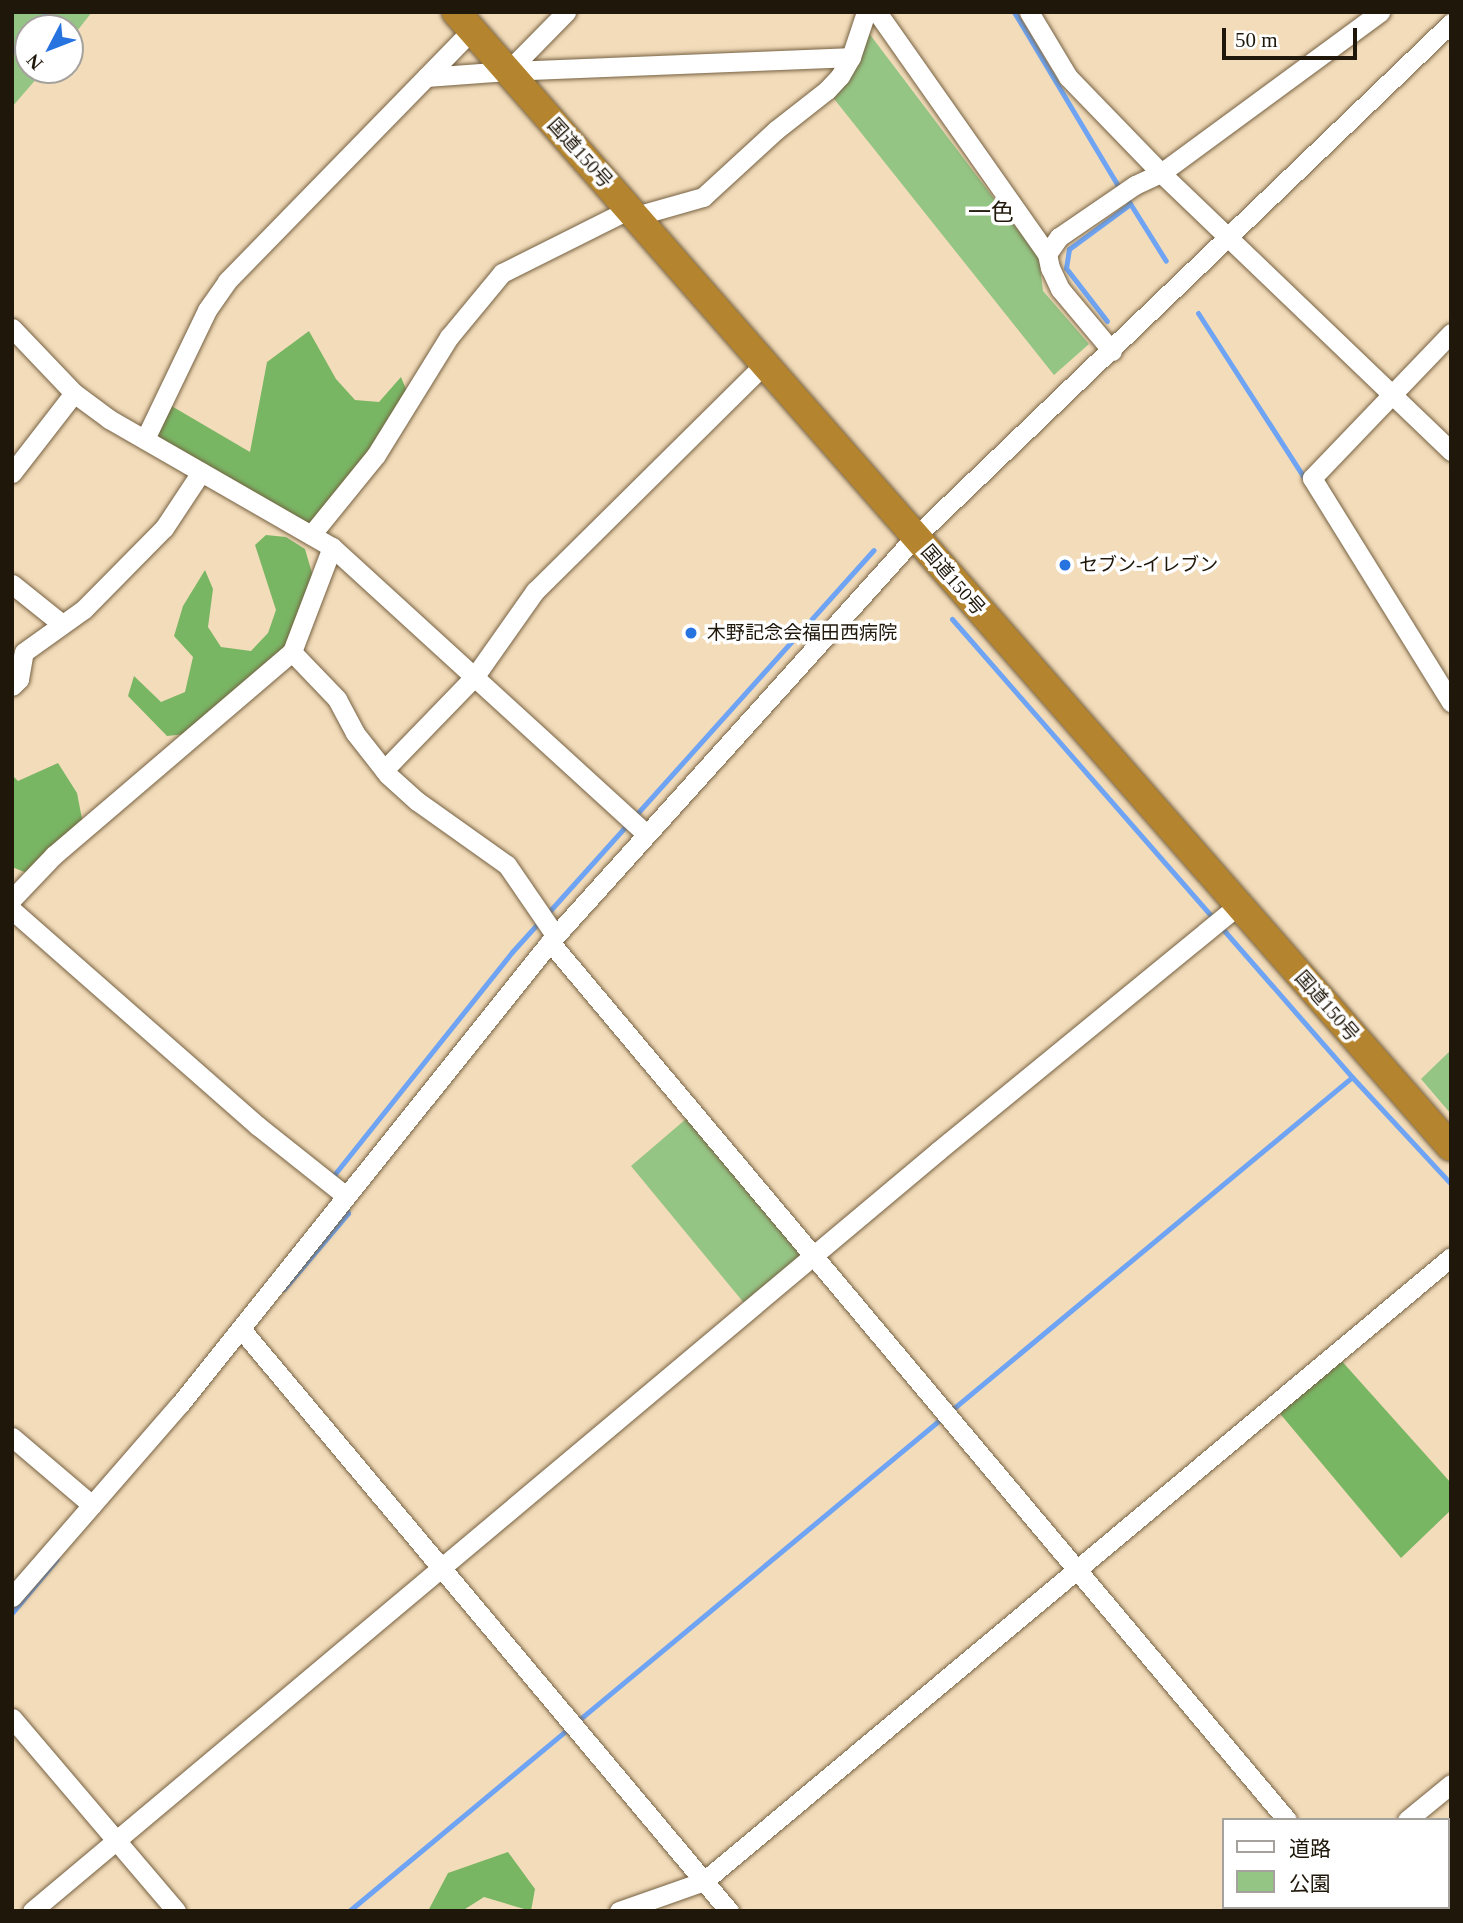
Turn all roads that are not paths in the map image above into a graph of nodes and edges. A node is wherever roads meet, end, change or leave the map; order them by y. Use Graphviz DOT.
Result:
graph roads {
  1 [pos="566,12"];
  2 [pos="866,12"];
  3 [pos="877,12"];
  4 [pos="1029,12"];
  5 [pos="1380,12"];
  6 [pos="464,21"];
  7 [pos="1451,23"];
  8 [pos="851,57"];
  9 [pos="508,71"];
  10 [pos="426,77"];
  11 [pos="1161,173"];
  12 [pos="634,213"];
  13 [pos="1226,236"];
  14 [pos="1047,254"];
  15 [pos="12,328"];
  16 [pos="1451,333"];
  17 [pos="1112,351"];
  18 [pos="765,363"];
  19 [pos="74,393"];
  20 [pos="1392,395"];
  21 [pos="145,439"];
  22 [pos="1451,451"];
  23 [pos="201,472"];
  24 [pos="12,473"];
  25 [pos="311,535"];
  26 [pos="915,537"];
  27 [pos="332,547"];
  28 [pos="12,584"];
  29 [pos="62,624"];
  30 [pos="292,652"];
  31 [pos="475,676"];
  32 [pos="12,686"];
  33 [pos="1451,702"];
  34 [pos="384,770"];
  35 [pos="646,834"];
  36 [pos="12,899"];
  37 [pos="1238,905"];
  38 [pos="12,910"];
  39 [pos="553,939"];
  40 [pos="1451,1147"];
  41 [pos="346,1196"];
  42 [pos="814,1255"];
  43 [pos="1451,1256"];
  44 [pos="241,1329"];
  45 [pos="12,1437"];
  46 [pos="92,1505"];
  47 [pos="441,1566"];
  48 [pos="1077,1568"];
  49 [pos="12,1597"];
  50 [pos="12,1718"];
  51 [pos="1451,1784"];
  52 [pos="1285,1818"];
  53 [pos="1410,1818"];
  54 [pos="118,1839"];
  55 [pos="704,1881"];
  56 [pos="32,1911"];
  57 [pos="176,1911"];
  58 [pos="619,1911"];
  59 [pos="729,1911"];
  1 -- 9 [label="street"];
  2 -- 8 [label="street"];
  3 -- 14 [label="street"];
  4 -- 11 [label="street"];
  5 -- 11 [label="street"];
  6 -- 9 [label="highway, 国道150号"];
  6 -- 10 [label="street"];
  7 -- 13 [label="street"];
  8 -- 9 [label="street"];
  8 -- 12 [label="street"];
  9 -- 10 [label="street"];
  9 -- 12 [label="highway, 国道150号"];
  10 -- 21 [label="street"];
  11 -- 13 [label="street"];
  11 -- 14 [label="street"];
  12 -- 18 [label="highway, 国道150号"];
  12 -- 25 [label="street"];
  13 -- 17 [label="street"];
  13 -- 20 [label="street"];
  14 -- 17 [label="street"];
  15 -- 19 [label="street"];
  16 -- 20 [label="street"];
  17 -- 26 [label="street"];
  18 -- 26 [label="highway, 国道150号"];
  18 -- 31 [label="street"];
  19 -- 21 [label="street"];
  19 -- 24 [label="street"];
  20 -- 22 [label="street"];
  20 -- 33 [label="street"];
  21 -- 23 [label="street"];
  23 -- 25 [label="street"];
  23 -- 29 [label="street"];
  25 -- 27 [label="street"];
  26 -- 35 [label="street"];
  26 -- 37 [label="highway, 国道150号"];
  27 -- 30 [label="street"];
  27 -- 31 [label="street"];
  28 -- 29 [label="street"];
  29 -- 32 [label="street"];
  30 -- 34 [label="street"];
  30 -- 36 [label="street"];
  31 -- 34 [label="street"];
  31 -- 35 [label="street"];
  34 -- 39 [label="street"];
  35 -- 39 [label="street"];
  37 -- 40 [label="highway, 国道150号"];
  37 -- 42 [label="street"];
  38 -- 41 [label="street"];
  39 -- 41 [label="street"];
  39 -- 42 [label="street"];
  41 -- 44 [label="street"];
  42 -- 47 [label="street"];
  42 -- 48 [label="street"];
  43 -- 48 [label="street"];
  44 -- 46 [label="street"];
  44 -- 47 [label="street"];
  45 -- 46 [label="street"];
  46 -- 49 [label="street"];
  47 -- 54 [label="street"];
  47 -- 55 [label="street"];
  48 -- 52 [label="street"];
  48 -- 55 [label="street"];
  50 -- 54 [label="street"];
  51 -- 53 [label="street"];
  54 -- 56 [label="street"];
  54 -- 57 [label="street"];
  55 -- 58 [label="street"];
  55 -- 59 [label="street"];
}
